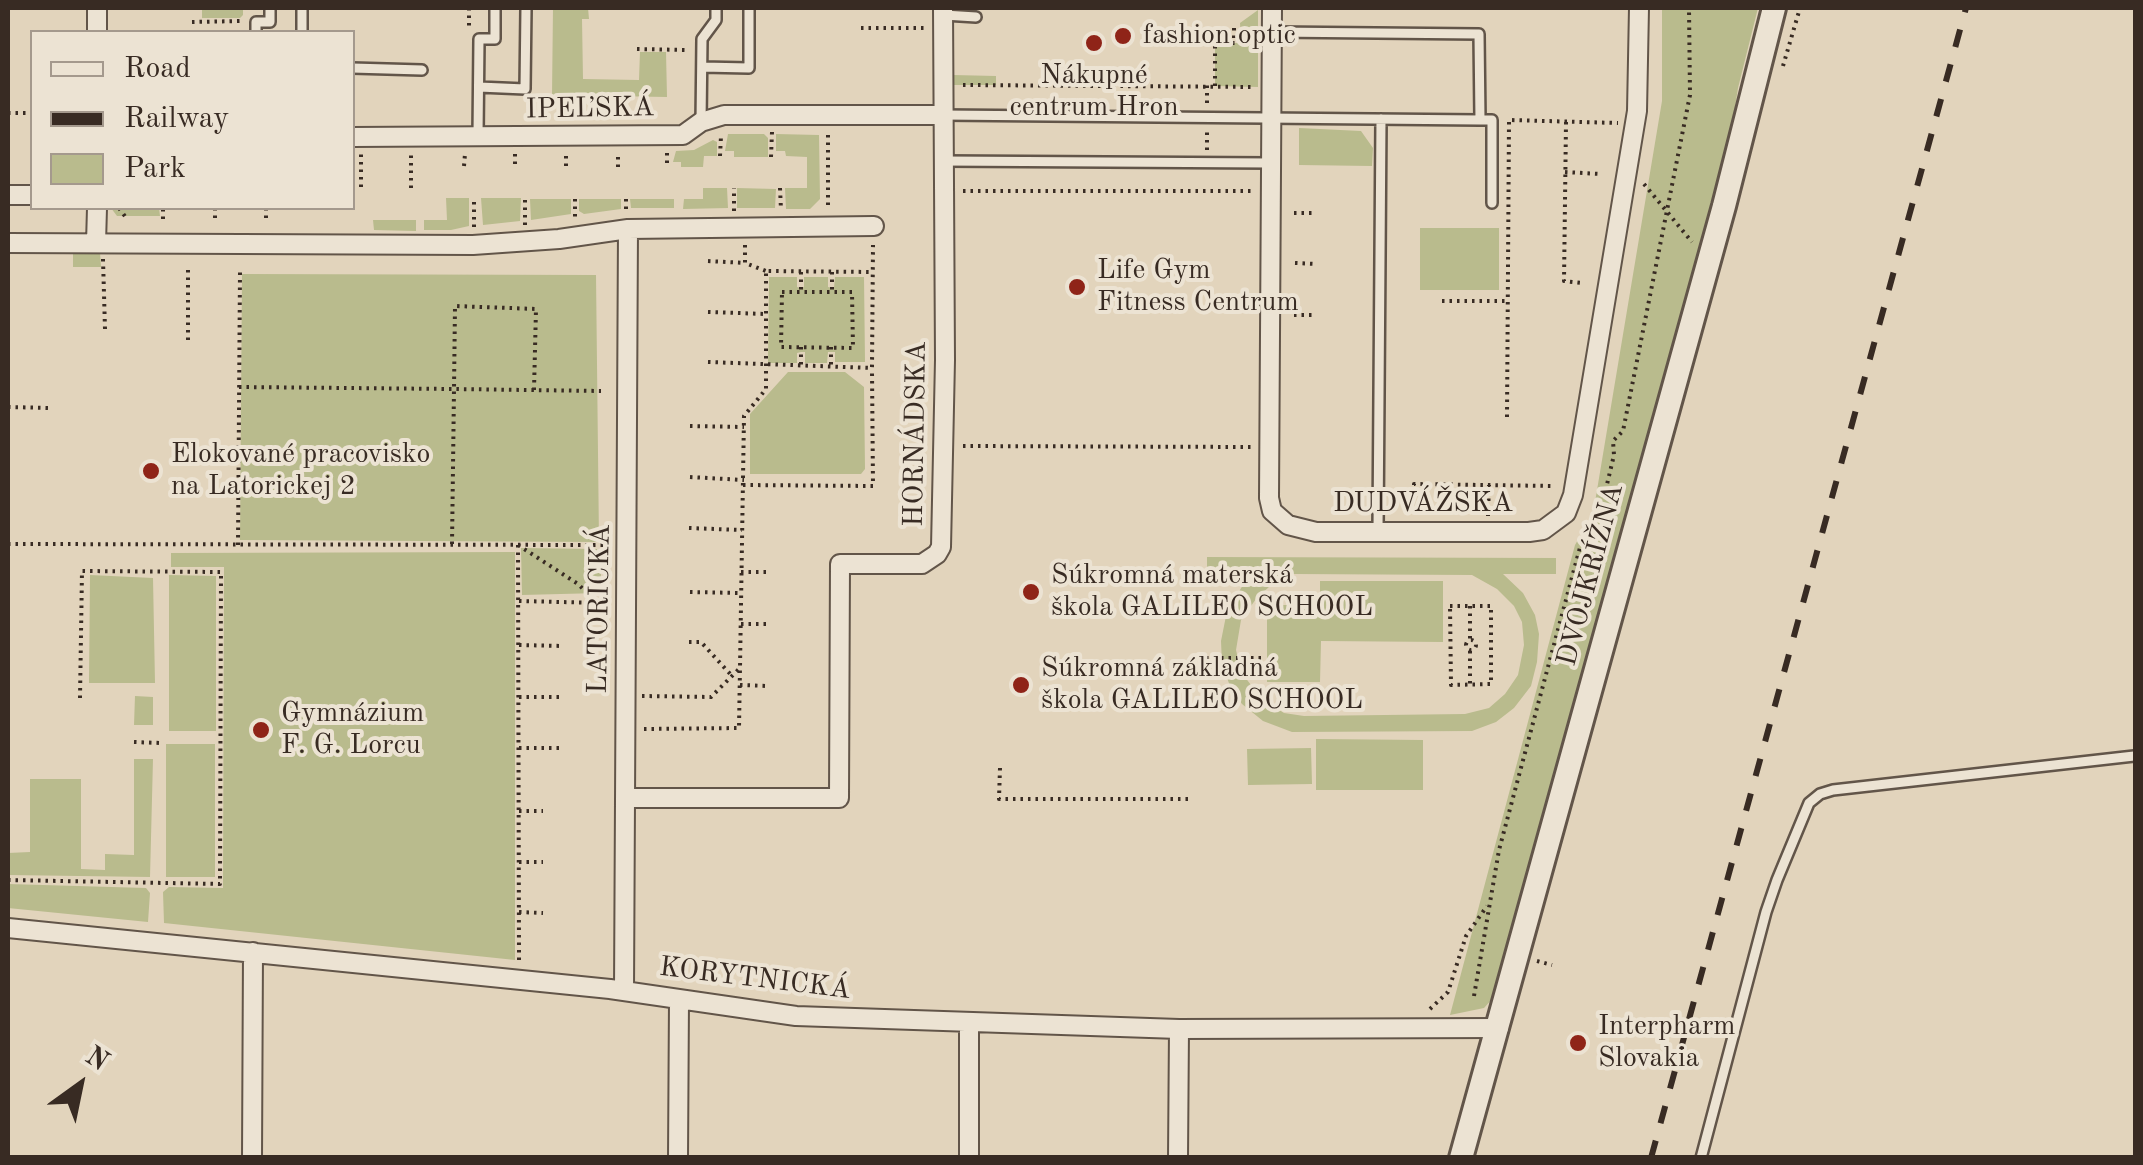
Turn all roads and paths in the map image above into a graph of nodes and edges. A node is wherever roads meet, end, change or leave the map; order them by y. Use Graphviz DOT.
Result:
graph roads {
  1 [pos="270,8"];
  2 [pos="495,8"];
  3 [pos="526,8"];
  4 [pos="716,8"];
  5 [pos="749,8"];
  6 [pos="1272,8"];
  7 [pos="1638,8"];
  8 [pos="1689,8"];
  9 [pos="1774,8"];
  10 [pos="939,17"];
  11 [pos="976,17"];
  12 [pos="246,21"];
  13 [pos="192,22"];
  14 [pos="862,28"];
  15 [pos="1234,28"];
  16 [pos="256,30"];
  17 [pos="1265,38"];
  18 [pos="1234,43"];
  19 [pos="637,49"];
  20 [pos="691,50"];
  21 [pos="702,67"];
  22 [pos="355,68"];
  23 [pos="422,70"];
  24 [pos="1207,84"];
  25 [pos="942,85"];
  26 [pos="1215,86"];
  27 [pos="479,87"];
  28 [pos="1258,87"];
  29 [pos="1207,108"];
  30 [pos="942,115"];
  31 [pos="1272,116"];
  32 [pos="1380,119"];
  33 [pos="1480,120"];
  34 [pos="701,122"];
  35 [pos="1566,122"];
  36 [pos="1621,123"];
  37 [pos="1207,125"];
  38 [pos="828,131"];
  39 [pos="721,132"];
  40 [pos="772,132"];
  41 [pos="357,143"];
  42 [pos="471,143"];
  43 [pos="411,148"];
  44 [pos="667,148"];
  45 [pos="515,149"];
  46 [pos="566,149"];
  47 [pos="618,149"];
  48 [pos="1207,154"];
  49 [pos="720,156"];
  50 [pos="771,157"];
  51 [pos="943,161"];
  52 [pos="1272,163"];
  53 [pos="1628,165"];
  54 [pos="464,166"];
  55 [pos="566,166"];
  56 [pos="515,167"];
  57 [pos="618,167"];
  58 [pos="667,167"];
  59 [pos="1565,172"];
  60 [pos="1600,174"];
  61 [pos="361,188"];
  62 [pos="411,188"];
  63 [pos="734,188"];
  64 [pos="780,188"];
  65 [pos="944,191"];
  66 [pos="1272,191"];
  67 [pos="474,198"];
  68 [pos="525,198"];
  69 [pos="574,198"];
  70 [pos="626,199"];
  71 [pos="1492,203"];
  72 [pos="97,210"];
  73 [pos="120,210"];
  74 [pos="163,210"];
  75 [pos="215,210"];
  76 [pos="266,210"];
  77 [pos="781,210"];
  78 [pos="828,210"];
  79 [pos="734,211"];
  80 [pos="1666,211"];
  81 [pos="1294,213"];
  82 [pos="1316,213"];
  83 [pos="127,219"];
  84 [pos="163,219"];
  85 [pos="575,219"];
  86 [pos="215,220"];
  87 [pos="627,220"];
  88 [pos="266,221"];
  89 [pos="525,225"];
  90 [pos="474,232"];
  91 [pos="874,233"];
  92 [pos="744,234"];
  93 [pos="96,242"];
  94 [pos="8,243"];
  95 [pos="708,262"];
  96 [pos="1708,262"];
  97 [pos="1294,263"];
  98 [pos="746,264"];
  99 [pos="1316,264"];
  100 [pos="103,270"];
  101 [pos="188,270"];
  102 [pos="240,271"];
  103 [pos="766,271"];
  104 [pos="801,272"];
  105 [pos="832,272"];
  106 [pos="873,272"];
  107 [pos="1582,283"];
  108 [pos="801,292"];
  109 [pos="832,292"];
  110 [pos="1442,301"];
  111 [pos="1508,301"];
  112 [pos="708,312"];
  113 [pos="766,314"];
  114 [pos="1294,315"];
  115 [pos="1316,315"];
  116 [pos="105,330"];
  117 [pos="188,340"];
  118 [pos="831,347"];
  119 [pos="801,348"];
  120 [pos="708,362"];
  121 [pos="766,366"];
  122 [pos="801,367"];
  123 [pos="832,367"];
  124 [pos="872,368"];
  125 [pos="239,387"];
  126 [pos="454,390"];
  127 [pos="534,390"];
  128 [pos="602,391"];
  129 [pos="8,407"];
  130 [pos="50,408"];
  131 [pos="1508,417"];
  132 [pos="690,426"];
  133 [pos="744,427"];
  134 [pos="963,446"];
  135 [pos="1259,448"];
  136 [pos="690,477"];
  137 [pos="744,482"];
  138 [pos="1489,486"];
  139 [pos="1562,486"];
  140 [pos="1398,492"];
  141 [pos="690,528"];
  142 [pos="742,530"];
  143 [pos="1378,531"];
  144 [pos="1488,532"];
  145 [pos="1571,538"];
  146 [pos="1582,540"];
  147 [pos="8,544"];
  148 [pos="238,545"];
  149 [pos="452,545"];
  150 [pos="518,545"];
  151 [pos="603,545"];
  152 [pos="742,572"];
  153 [pos="768,572"];
  154 [pos="690,592"];
  155 [pos="741,593"];
  156 [pos="518,602"];
  157 [pos="1470,606"];
  158 [pos="741,624"];
  159 [pos="768,624"];
  160 [pos="689,642"];
  161 [pos="519,645"];
  162 [pos="1450,645"];
  163 [pos="1469,645"];
  164 [pos="1491,645"];
  165 [pos="562,646"];
  166 [pos="1191,658"];
  167 [pos="1264,658"];
  168 [pos="740,668"];
  169 [pos="732,676"];
  170 [pos="1470,684"];
  171 [pos="740,685"];
  172 [pos="768,686"];
  173 [pos="562,696"];
  174 [pos="642,696"];
  175 [pos="519,697"];
  176 [pos="80,698"];
  177 [pos="641,728"];
  178 [pos="134,742"];
  179 [pos="160,743"];
  180 [pos="519,748"];
  181 [pos="561,748"];
  182 [pos="2134,756"];
  183 [pos="1000,768"];
  184 [pos="627,798"];
  185 [pos="1190,798"];
  186 [pos="543,811"];
  187 [pos="519,812"];
  188 [pos="519,862"];
  189 [pos="543,862"];
  190 [pos="8,880"];
  191 [pos="1490,902"];
  192 [pos="520,912"];
  193 [pos="543,913"];
  194 [pos="8,928"];
  195 [pos="254,952"];
  196 [pos="1534,960"];
  197 [pos="519,963"];
  198 [pos="1552,965"];
  199 [pos="624,990"];
  200 [pos="1474,996"];
  201 [pos="679,1000"];
  202 [pos="1432,1009"];
  203 [pos="970,1024"];
  204 [pos="1498,1028"];
  205 [pos="1179,1029"];
  206 [pos="252,1158"];
  207 [pos="678,1158"];
  208 [pos="969,1158"];
  209 [pos="1178,1158"];
  210 [pos="1462,1158"];
  211 [pos="1702,1158"];
  1 -- 16 [label="lane"];
  2 -- 27 [label="lane"];
  3 -- 27 [label="lane"];
  4 -- 21 [label="lane"];
  5 -- 21 [label="lane"];
  6 -- 17 [label="street, DUDVÁŽSKA"];
  7 -- 53 [label="street, DUDVÁŽSKA"];
  8 -- 80 [label="path"];
  9 -- 96 [label="street, DVOJKRÍŽNA"];
  10 -- 11 [label="lane"];
  10 -- 14 [label="path"];
  10 -- 25 [label="street, HORNÁDSKA"];
  12 -- 13 [label="path"];
  15 -- 18 [label="path"];
  17 -- 18 [label="path"];
  17 -- 31 [label="street, DUDVÁŽSKA"];
  17 -- 33 [label="lane"];
  18 -- 26 [label="path"];
  19 -- 20 [label="path"];
  21 -- 34 [label="lane"];
  22 -- 23 [label="lane"];
  24 -- 25 [label="path"];
  24 -- 26 [label="path"];
  24 -- 29 [label="path"];
  25 -- 30 [label="street, HORNÁDSKA"];
  26 -- 28 [label="path"];
  27 -- 42 [label="lane"];
  30 -- 31 [label="lane"];
  30 -- 34 [label="street, IPEĽSKÁ"];
  30 -- 51 [label="street, HORNÁDSKA"];
  31 -- 32 [label="lane"];
  31 -- 52 [label="street, DUDVÁŽSKA"];
  32 -- 33 [label="lane"];
  32 -- 143 [label="lane"];
  33 -- 71 [label="lane"];
  34 -- 42 [label="street, IPEĽSKÁ"];
  35 -- 36 [label="path"];
  35 -- 59 [label="path"];
  35 -- 111 [label="path"];
  37 -- 48 [label="path"];
  38 -- 78 [label="path"];
  39 -- 49 [label="path"];
  40 -- 50 [label="path"];
  41 -- 42 [label="street, IPEĽSKÁ"];
  41 -- 61 [label="path"];
  42 -- 54 [label="path"];
  43 -- 62 [label="path"];
  44 -- 58 [label="path"];
  45 -- 56 [label="path"];
  46 -- 55 [label="path"];
  47 -- 57 [label="path"];
  51 -- 52 [label="lane"];
  51 -- 65 [label="street, HORNÁDSKA"];
  52 -- 66 [label="street, DUDVÁŽSKA"];
  53 -- 80 [label="path"];
  53 -- 144 [label="street, DUDVÁŽSKA"];
  59 -- 60 [label="path"];
  59 -- 107 [label="path"];
  63 -- 79 [label="path"];
  64 -- 77 [label="path"];
  65 -- 66 [label="path"];
  65 -- 184 [label="street, HORNÁDSKA"];
  66 -- 143 [label="street, DUDVÁŽSKA"];
  67 -- 90 [label="path"];
  68 -- 89 [label="path"];
  69 -- 85 [label="path"];
  70 -- 87 [label="path"];
  72 -- 93 [label="street"];
  73 -- 83 [label="path"];
  74 -- 84 [label="path"];
  75 -- 86 [label="path"];
  76 -- 88 [label="path"];
  80 -- 96 [label="path"];
  80 -- 146 [label="path"];
  81 -- 82 [label="path"];
  87 -- 91 [label="street"];
  87 -- 93 [label="street"];
  87 -- 184 [label="street, LATORICKÁ"];
  91 -- 106 [label="path"];
  92 -- 98 [label="path"];
  93 -- 94 [label="street"];
  95 -- 98 [label="path"];
  96 -- 204 [label="street, DVOJKRÍŽNA"];
  97 -- 99 [label="path"];
  98 -- 103 [label="path"];
  100 -- 116 [label="path"];
  101 -- 117 [label="path"];
  102 -- 125 [label="path"];
  103 -- 104 [label="path"];
  103 -- 113 [label="path"];
  104 -- 105 [label="path"];
  104 -- 108 [label="path"];
  105 -- 106 [label="path"];
  105 -- 109 [label="path"];
  106 -- 124 [label="path"];
  108 -- 109 [label="path"];
  108 -- 119 [label="path"];
  109 -- 118 [label="path"];
  110 -- 111 [label="path"];
  111 -- 131 [label="path"];
  112 -- 113 [label="path"];
  113 -- 121 [label="path"];
  114 -- 115 [label="path"];
  118 -- 119 [label="path"];
  118 -- 123 [label="path"];
  119 -- 122 [label="path"];
  120 -- 121 [label="path"];
  121 -- 122 [label="path"];
  121 -- 133 [label="path"];
  122 -- 123 [label="path"];
  123 -- 124 [label="path"];
  124 -- 137 [label="path"];
  125 -- 126 [label="path"];
  125 -- 148 [label="path"];
  126 -- 127 [label="path"];
  126 -- 127 [label="path"];
  126 -- 149 [label="path"];
  127 -- 128 [label="path"];
  129 -- 130 [label="path"];
  132 -- 133 [label="path"];
  133 -- 137 [label="path"];
  134 -- 135 [label="path"];
  136 -- 137 [label="path"];
  137 -- 142 [label="path"];
  138 -- 139 [label="path"];
  138 -- 140 [label="path"];
  138 -- 144 [label="path"];
  141 -- 142 [label="path"];
  142 -- 152 [label="path"];
  143 -- 144 [label="street, DUDVÁŽSKA"];
  145 -- 146 [label="path"];
  146 -- 191 [label="path"];
  147 -- 148 [label="path"];
  148 -- 149 [label="path"];
  149 -- 150 [label="path"];
  150 -- 151 [label="path"];
  150 -- 156 [label="path"];
  150 -- 156 [label="path"];
  152 -- 153 [label="path"];
  152 -- 155 [label="path"];
  154 -- 155 [label="path"];
  155 -- 158 [label="path"];
  156 -- 161 [label="path"];
  157 -- 162 [label="path"];
  157 -- 163 [label="path"];
  157 -- 164 [label="path"];
  158 -- 159 [label="path"];
  158 -- 168 [label="path"];
  160 -- 169 [label="path"];
  161 -- 165 [label="path"];
  161 -- 175 [label="path"];
  162 -- 163 [label="path"];
  162 -- 170 [label="path"];
  163 -- 164 [label="path"];
  163 -- 170 [label="path"];
  164 -- 170 [label="path"];
  166 -- 167 [label="path"];
  168 -- 169 [label="path"];
  168 -- 171 [label="path"];
  169 -- 174 [label="path"];
  171 -- 172 [label="path"];
  171 -- 177 [label="path"];
  173 -- 175 [label="path"];
  175 -- 180 [label="path"];
  176 -- 190 [label="path"];
  178 -- 179 [label="path"];
  180 -- 181 [label="path"];
  180 -- 187 [label="path"];
  182 -- 211 [label="lane"];
  183 -- 185 [label="path"];
  184 -- 199 [label="street, LATORICKÁ"];
  186 -- 187 [label="path"];
  187 -- 188 [label="path"];
  188 -- 189 [label="path"];
  188 -- 192 [label="path"];
  191 -- 200 [label="path"];
  191 -- 202 [label="path"];
  192 -- 193 [label="path"];
  192 -- 197 [label="path"];
  194 -- 195 [label="street, KORYTNICKÁ"];
  195 -- 199 [label="street, KORYTNICKÁ"];
  195 -- 206 [label="street"];
  196 -- 198 [label="path"];
  199 -- 201 [label="street, KORYTNICKÁ"];
  201 -- 203 [label="street, KORYTNICKÁ"];
  201 -- 207 [label="street"];
  203 -- 205 [label="street, KORYTNICKÁ"];
  203 -- 208 [label="street"];
  204 -- 205 [label="street, KORYTNICKÁ"];
  204 -- 210 [label="street, DVOJKRÍŽNA"];
  205 -- 209 [label="street"];
}
